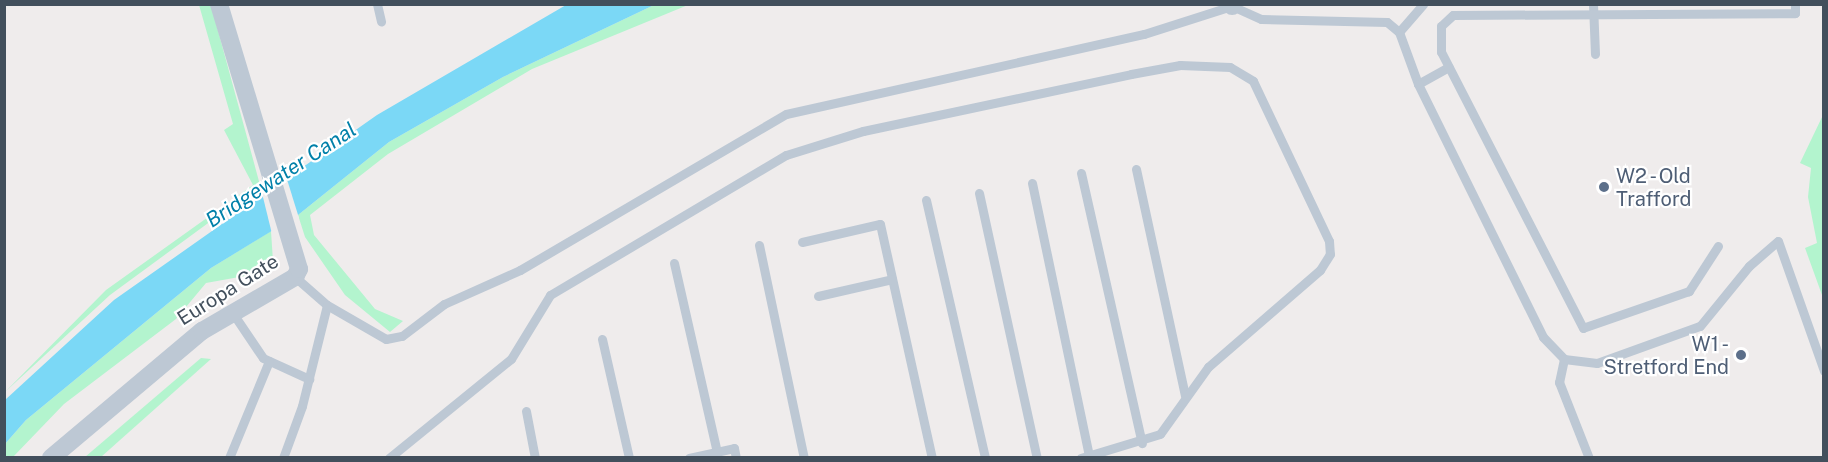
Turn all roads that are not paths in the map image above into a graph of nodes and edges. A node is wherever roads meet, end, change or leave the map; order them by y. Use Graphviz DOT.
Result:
graph roads {
  1 [pos="219,4"];
  2 [pos="377,4"];
  3 [pos="1423,4"];
  4 [pos="1795,4"];
  5 [pos="1231,5"];
  6 [pos="1594,8"];
  7 [pos="381,22"];
  8 [pos="1399,32"];
  9 [pos="1595,54"];
  10 [pos="1449,67"];
  11 [pos="1418,84"];
  12 [pos="1136,169"];
  13 [pos="1081,173"];
  14 [pos="1032,183"];
  15 [pos="980,193"];
  16 [pos="926,200"];
  17 [pos="802,242"];
  18 [pos="759,244"];
  19 [pos="1718,246"];
  20 [pos="674,263"];
  21 [pos="295,277"];
  22 [pos="892,279"];
  23 [pos="818,296"];
  24 [pos="327,305"];
  25 [pos="232,312"];
  26 [pos="602,339"];
  27 [pos="1564,359"];
  28 [pos="269,361"];
  29 [pos="1824,371"];
  30 [pos="309,379"];
  31 [pos="1185,396"];
  32 [pos="526,411"];
  33 [pos="1142,443"];
  34 [pos="717,452"];
  35 [pos="1085,457"];
  36 [pos="51,458"];
  37 [pos="229,458"];
  38 [pos="283,458"];
  39 [pos="389,458"];
  40 [pos="535,458"];
  41 [pos="629,458"];
  42 [pos="689,458"];
  43 [pos="736,458"];
  44 [pos="804,458"];
  45 [pos="932,458"];
  46 [pos="985,458"];
  47 [pos="1037,458"];
  48 [pos="1589,458"];
  1 -- 21 [label="street, Europa Gate"];
  2 -- 7 [label="lane"];
  3 -- 8 [label="lane"];
  4 -- 6 [label="lane"];
  5 -- 8 [label="lane"];
  5 -- 24 [label="lane"];
  6 -- 9 [label="lane"];
  6 -- 10 [label="lane"];
  8 -- 11 [label="lane"];
  10 -- 11 [label="lane"];
  10 -- 19 [label="lane"];
  11 -- 27 [label="lane"];
  12 -- 31 [label="lane"];
  13 -- 33 [label="lane"];
  14 -- 35 [label="lane"];
  15 -- 47 [label="lane"];
  16 -- 46 [label="lane"];
  17 -- 22 [label="lane"];
  18 -- 44 [label="lane"];
  20 -- 34 [label="lane"];
  21 -- 24 [label="lane"];
  21 -- 25 [label="street, Europa Gate"];
  22 -- 23 [label="lane"];
  22 -- 45 [label="lane"];
  24 -- 30 [label="lane"];
  25 -- 28 [label="lane"];
  25 -- 36 [label="street, Europa Gate"];
  26 -- 41 [label="lane"];
  27 -- 29 [label="lane"];
  27 -- 48 [label="lane"];
  28 -- 30 [label="lane"];
  28 -- 37 [label="lane"];
  30 -- 38 [label="lane"];
  31 -- 33 [label="lane"];
  31 -- 39 [label="lane"];
  32 -- 40 [label="lane"];
  33 -- 35 [label="lane"];
  34 -- 42 [label="lane"];
  34 -- 43 [label="lane"];
}
